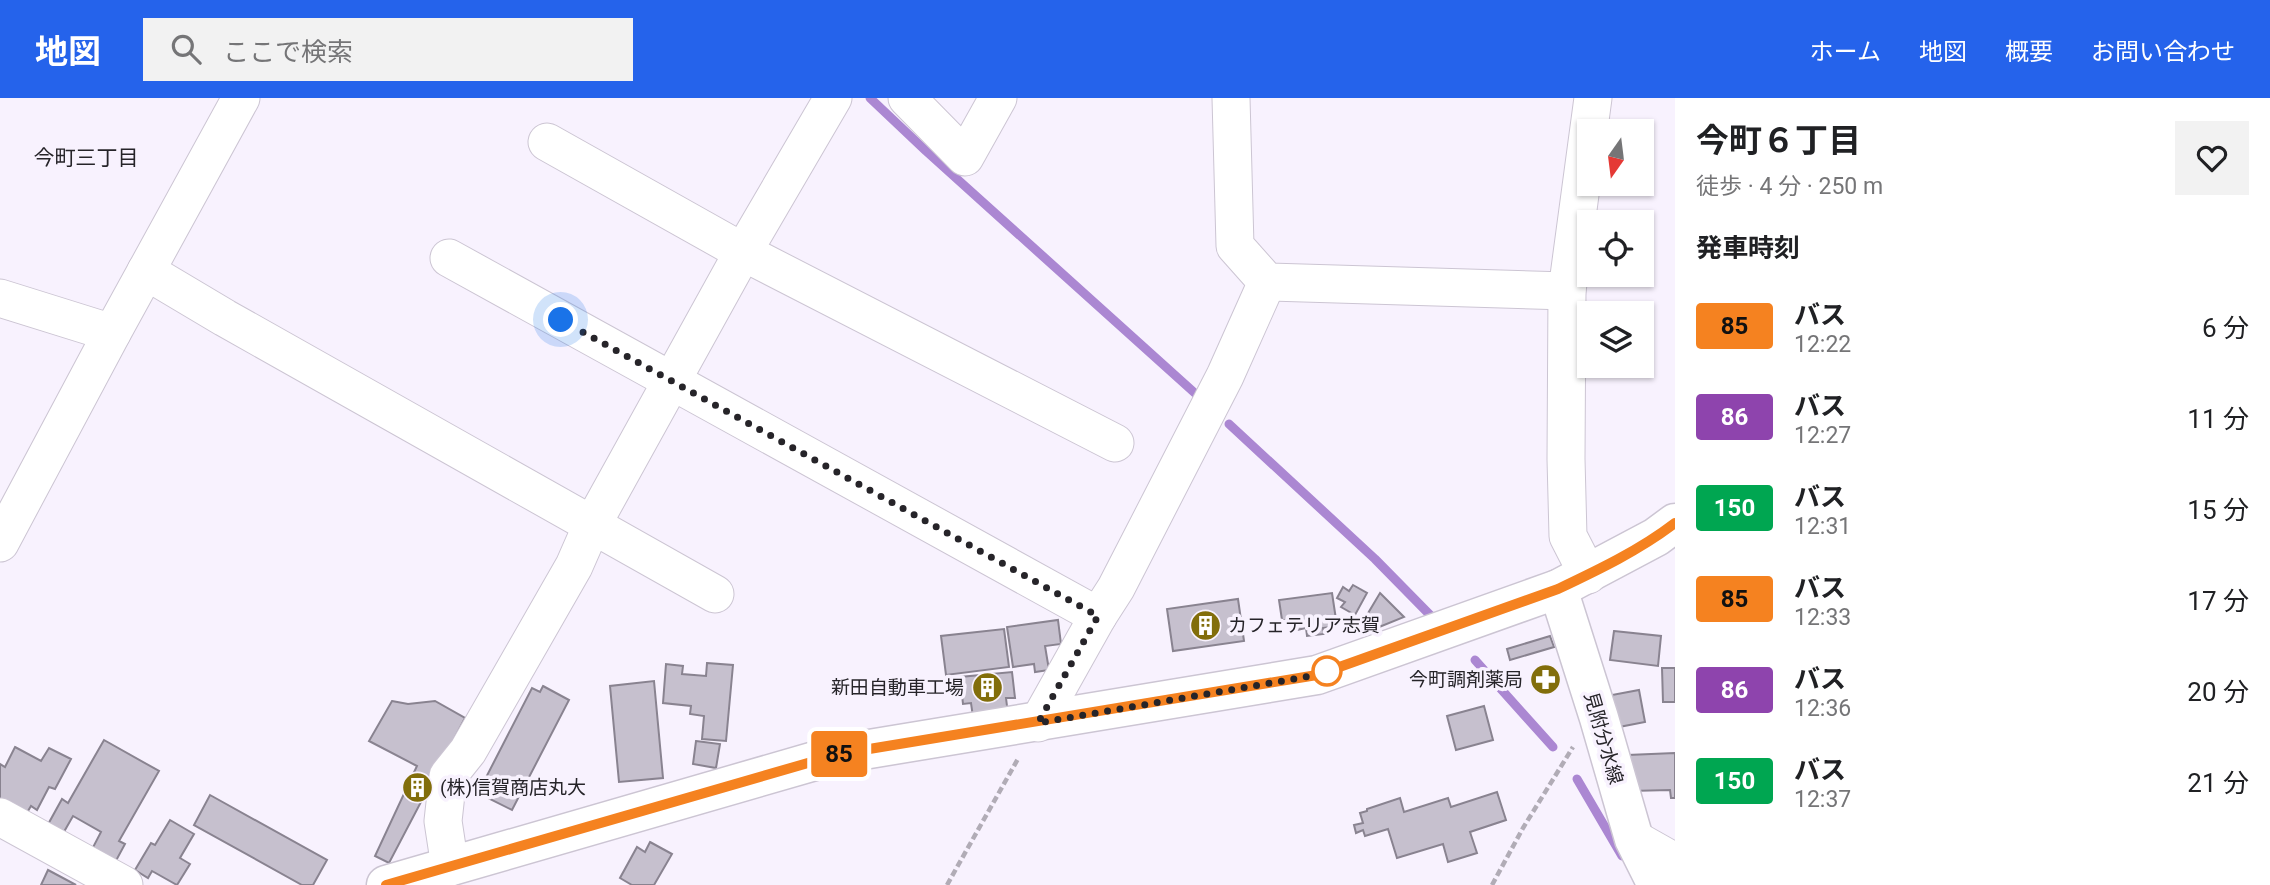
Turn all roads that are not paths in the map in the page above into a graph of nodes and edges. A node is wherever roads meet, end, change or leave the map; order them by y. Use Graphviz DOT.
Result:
graph roads {
  1 [pos="241,98"];
  2 [pos="832,98"];
  3 [pos="907,98"];
  4 [pos="998,98"];
  5 [pos="1231,98"];
  6 [pos="1593,98"];
  7 [pos="547,142"];
  8 [pos="743,252"];
  9 [pos="449,258"];
  10 [pos="146,271"];
  11 [pos="1267,282"];
  12 [pos="1567,290"];
  13 [pos="0,298"];
  14 [pos="111,333"];
  15 [pos="673,382"];
  16 [pos="1115,443"];
  17 [pos="592,525"];
  18 [pos="1671,530"];
  19 [pos="0,543"];
  20 [pos="1573,582"];
  21 [pos="715,594"];
  22 [pos="1098,616"];
  23 [pos="1038,723"];
  24 [pos="0,817"];
  25 [pos="1634,839"];
  26 [pos="1675,862"];
  27 [pos="450,867"];
  28 [pos="124,885"];
  29 [pos="386,885"];
  30 [pos="1657,885"];
  1 -- 10 [label="street"];
  2 -- 8 [label="street"];
  3 -- 4 [label="street"];
  5 -- 11 [label="street"];
  6 -- 12 [label="street"];
  7 -- 8 [label="street"];
  8 -- 15 [label="street"];
  8 -- 16 [label="street"];
  9 -- 15 [label="street"];
  10 -- 14 [label="street"];
  10 -- 17 [label="street"];
  11 -- 12 [label="street"];
  11 -- 22 [label="street"];
  12 -- 20 [label="street"];
  13 -- 14 [label="street"];
  14 -- 19 [label="street"];
  15 -- 17 [label="street"];
  15 -- 22 [label="street"];
  17 -- 21 [label="street"];
  17 -- 27 [label="street"];
  18 -- 20 [label="main road"];
  20 -- 23 [label="main road"];
  20 -- 25 [label="main road, 見附分水線"];
  22 -- 23 [label="street"];
  23 -- 27 [label="main road"];
  24 -- 28 [label="street"];
  25 -- 26 [label="street"];
  25 -- 30 [label="main road, 見附分水線"];
  27 -- 29 [label="main road"];
}
